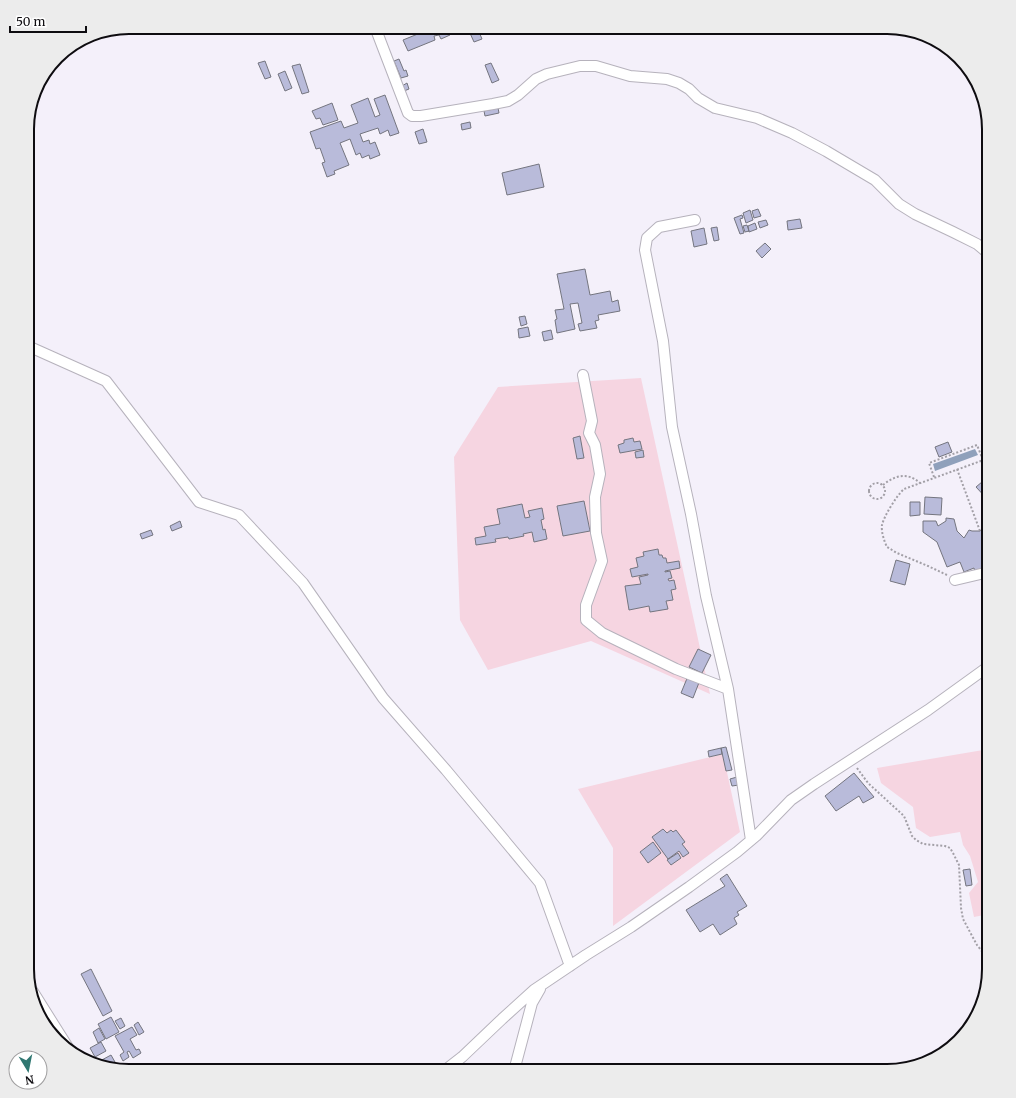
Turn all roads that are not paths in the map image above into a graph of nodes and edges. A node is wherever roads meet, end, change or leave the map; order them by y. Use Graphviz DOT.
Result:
graph roads {
  1 [pos="378,34"];
  2 [pos="695,220"];
  3 [pos="982,248"];
  4 [pos="34,349"];
  5 [pos="583,375"];
  6 [pos="982,574"];
  7 [pos="955,580"];
  8 [pos="982,671"];
  9 [pos="728,689"];
  10 [pos="751,840"];
  11 [pos="570,966"];
  12 [pos="548,980"];
  13 [pos="41,1004"];
  14 [pos="60,1033"];
  15 [pos="453,1064"];
  16 [pos="516,1064"];
  1 -- 3 [label="street"];
  2 -- 9 [label="street"];
  4 -- 11 [label="street"];
  5 -- 9 [label="street"];
  6 -- 7 [label="street"];
  8 -- 10 [label="street"];
  9 -- 10 [label="street"];
  10 -- 11 [label="street"];
  11 -- 12 [label="street"];
  12 -- 15 [label="street"];
  12 -- 16 [label="street"];
  13 -- 14 [label="street"];
}
